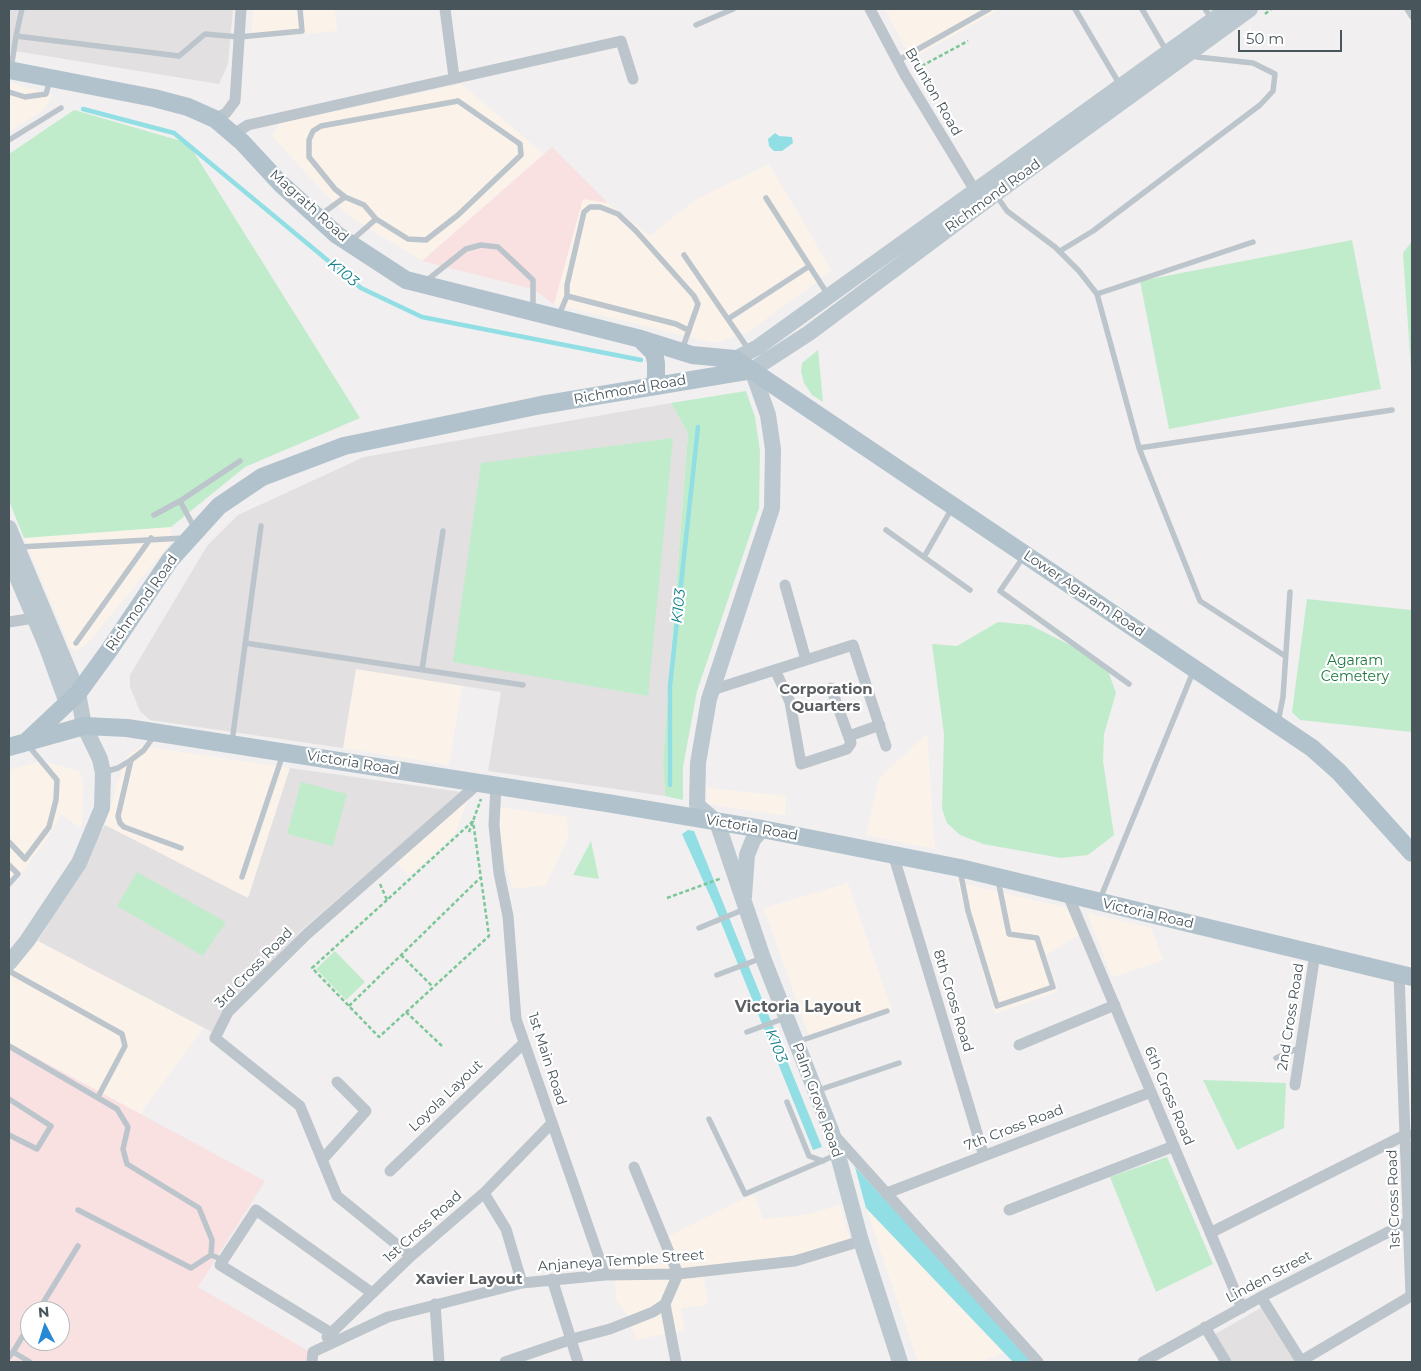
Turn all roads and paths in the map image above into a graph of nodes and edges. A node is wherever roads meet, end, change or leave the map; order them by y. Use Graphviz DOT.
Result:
graph roads {
  1 [pos="22,9"];
  2 [pos="241,9"];
  3 [pos="300,9"];
  4 [pos="445,9"];
  5 [pos="733,9"];
  6 [pos="870,9"];
  7 [pos="989,9"];
  8 [pos="1075,9"];
  9 [pos="1142,9"];
  10 [pos="1228,9"];
  11 [pos="1250,9"];
  12 [pos="1407,9"];
  13 [pos="1209,14"];
  14 [pos="1412,17"];
  15 [pos="696,25"];
  16 [pos="16,36"];
  17 [pos="239,37"];
  18 [pos="968,41"];
  19 [pos="1168,52"];
  20 [pos="1191,52"];
  21 [pos="897,61"];
  22 [pos="917,69"];
  23 [pos="10,70"];
  24 [pos="454,77"];
  25 [pos="50,78"];
  26 [pos="633,79"];
  27 [pos="1120,86"];
  28 [pos="9,92"];
  29 [pos="61,108"];
  30 [pos="215,119"];
  31 [pos="234,134"];
  32 [pos="9,140"];
  33 [pos="985,195"];
  34 [pos="345,197"];
  35 [pos="766,198"];
  36 [pos="318,217"];
  37 [pos="376,219"];
  38 [pos="1253,242"];
  39 [pos="348,243"];
  40 [pos="1060,251"];
  41 [pos="684,255"];
  42 [pos="808,267"];
  43 [pos="423,284"];
  44 [pos="1097,294"];
  45 [pos="567,296"];
  46 [pos="829,296"];
  47 [pos="533,313"];
  48 [pos="728,318"];
  49 [pos="558,320"];
  50 [pos="688,330"];
  51 [pos="641,339"];
  52 [pos="682,352"];
  53 [pos="742,355"];
  54 [pos="752,370"];
  55 [pos="650,387"];
  56 [pos="1392,410"];
  57 [pos="1139,448"];
  58 [pos="240,461"];
  59 [pos="180,501"];
  60 [pos="953,506"];
  61 [pos="154,516"];
  62 [pos="261,526"];
  63 [pos="9,528"];
  64 [pos="886,530"];
  65 [pos="443,531"];
  66 [pos="193,534"];
  67 [pos="151,538"];
  68 [pos="13,553"];
  69 [pos="1025,554"];
  70 [pos="924,557"];
  71 [pos="785,585"];
  72 [pos="970,590"];
  73 [pos="1290,592"];
  74 [pos="34,618"];
  75 [pos="9,622"];
  76 [pos="245,643"];
  77 [pos="76,644"];
  78 [pos="1285,656"];
  79 [pos="806,660"];
  80 [pos="422,670"];
  81 [pos="775,670"];
  82 [pos="1194,670"];
  83 [pos="1129,684"];
  84 [pos="523,685"];
  85 [pos="831,688"];
  86 [pos="712,690"];
  87 [pos="72,698"];
  88 [pos="1277,724"];
  89 [pos="880,725"];
  90 [pos="84,726"];
  91 [pos="157,732"];
  92 [pos="849,736"];
  93 [pos="231,744"];
  94 [pos="17,745"];
  95 [pos="886,746"];
  96 [pos="284,752"];
  97 [pos="131,760"];
  98 [pos="103,772"];
  99 [pos="488,784"];
  100 [pos="703,816"];
  101 [pos="473,820"];
  102 [pos="762,829"];
  103 [pos="469,832"];
  104 [pos="9,842"];
  105 [pos="180,848"];
  106 [pos="1412,852"];
  107 [pos="893,854"];
  108 [pos="9,865"];
  109 [pos="960,868"];
  110 [pos="376,874"];
  111 [pos="242,877"];
  112 [pos="481,877"];
  113 [pos="997,878"];
  114 [pos="714,881"];
  115 [pos="9,884"];
  116 [pos="1068,895"];
  117 [pos="667,898"];
  118 [pos="387,900"];
  119 [pos="1099,902"];
  120 [pos="741,909"];
  121 [pos="699,928"];
  122 [pos="1315,954"];
  123 [pos="401,955"];
  124 [pos="756,960"];
  125 [pos="9,962"];
  126 [pos="9,971"];
  127 [pos="717,975"];
  128 [pos="1406,975"];
  129 [pos="433,987"];
  130 [pos="1114,1005"];
  131 [pos="349,1006"];
  132 [pos="887,1011"];
  133 [pos="406,1012"];
  134 [pos="780,1020"];
  135 [pos="747,1032"];
  136 [pos="795,1042"];
  137 [pos="524,1044"];
  138 [pos="1020,1044"];
  139 [pos="9,1046"];
  140 [pos="442,1046"];
  141 [pos="1301,1048"];
  142 [pos="1276,1058"];
  143 [pos="899,1063"];
  144 [pos="337,1082"];
  145 [pos="1295,1085"];
  146 [pos="815,1091"];
  147 [pos="1151,1092"];
  148 [pos="98,1097"];
  149 [pos="9,1099"];
  150 [pos="786,1102"];
  151 [pos="709,1119"];
  152 [pos="552,1123"];
  153 [pos="832,1133"];
  154 [pos="1406,1134"];
  155 [pos="9,1135"];
  156 [pos="1174,1146"];
  157 [pos="984,1156"];
  158 [pos="830,1157"];
  159 [pos="322,1160"];
  160 [pos="634,1168"];
  161 [pos="390,1171"];
  162 [pos="484,1193"];
  163 [pos="887,1193"];
  164 [pos="78,1210"];
  165 [pos="1010,1210"];
  166 [pos="1410,1221"];
  167 [pos="1210,1233"];
  168 [pos="861,1241"];
  169 [pos="78,1246"];
  170 [pos="211,1255"];
  171 [pos="412,1256"];
  172 [pos="223,1260"];
  173 [pos="678,1274"];
  174 [pos="606,1275"];
  175 [pos="552,1279"];
  176 [pos="522,1283"];
  177 [pos="372,1293"];
  178 [pos="1261,1297"];
  179 [pos="44,1301"];
  180 [pos="435,1304"];
  181 [pos="664,1304"];
  182 [pos="1242,1308"];
  183 [pos="1205,1327"];
  184 [pos="332,1333"];
  185 [pos="572,1339"];
  186 [pos="20,1340"];
  187 [pos="13,1352"];
  188 [pos="312,1357"];
  189 [pos="9,1358"];
  190 [pos="30,1362"];
  191 [pos="439,1362"];
  192 [pos="505,1362"];
  193 [pos="578,1362"];
  194 [pos="676,1362"];
  195 [pos="900,1362"];
  196 [pos="1038,1362"];
  197 [pos="1143,1362"];
  198 [pos="1226,1362"];
  1 -- 16 [label="lane"];
  2 -- 17 [label="street"];
  3 -- 17 [label="lane"];
  4 -- 24 [label="street"];
  5 -- 15 [label="lane"];
  6 -- 21 [label="street, Brunton Road"];
  7 -- 21 [label="lane"];
  8 -- 27 [label="lane"];
  9 -- 19 [label="lane"];
  10 -- 13 [label="main road, Richmond Road"];
  11 -- 20 [label="main road, Richmond Road"];
  12 -- 14 [label="lane"];
  13 -- 19 [label="main road, Richmond Road"];
  16 -- 17 [label="lane"];
  16 -- 23 [label="lane"];
  17 -- 30 [label="street"];
  18 -- 22 [label="path"];
  19 -- 27 [label="main road, Richmond Road"];
  20 -- 33 [label="main road, Richmond Road"];
  20 -- 40 [label="lane"];
  21 -- 33 [label="street, Brunton Road"];
  23 -- 25 [label="main road, Magrath Road"];
  24 -- 26 [label="street"];
  24 -- 31 [label="street"];
  25 -- 28 [label="lane"];
  25 -- 30 [label="main road, Magrath Road"];
  27 -- 33 [label="main road, Richmond Road"];
  29 -- 32 [label="lane"];
  30 -- 31 [label="main road, Magrath Road"];
  31 -- 36 [label="main road, Magrath Road"];
  33 -- 40 [label="lane"];
  33 -- 46 [label="main road, Richmond Road"];
  33 -- 54 [label="main road, Richmond Road"];
  34 -- 36 [label="lane"];
  34 -- 37 [label="lane"];
  34 -- 37 [label="lane"];
  35 -- 42 [label="lane"];
  36 -- 39 [label="main road, Magrath Road"];
  37 -- 39 [label="lane"];
  38 -- 44 [label="lane"];
  39 -- 43 [label="main road, Magrath Road"];
  40 -- 44 [label="lane"];
  41 -- 48 [label="lane"];
  42 -- 46 [label="lane"];
  42 -- 48 [label="lane"];
  43 -- 47 [label="main road, Magrath Road"];
  43 -- 47 [label="lane"];
  44 -- 57 [label="lane"];
  45 -- 49 [label="lane"];
  45 -- 50 [label="lane"];
  45 -- 50 [label="lane"];
  46 -- 53 [label="main road, Richmond Road"];
  47 -- 49 [label="main road, Magrath Road"];
  48 -- 53 [label="lane"];
  49 -- 51 [label="main road, Magrath Road"];
  50 -- 52 [label="lane"];
  51 -- 52 [label="main road, Magrath Road"];
  51 -- 55 [label="main road"];
  52 -- 53 [label="main road, Magrath Road"];
  53 -- 54 [label="main road, Lower Agaram Road"];
  54 -- 55 [label="main road, Richmond Road"];
  54 -- 60 [label="main road, Lower Agaram Road"];
  54 -- 86 [label="main road"];
  55 -- 66 [label="main road, Richmond Road"];
  56 -- 57 [label="lane"];
  57 -- 78 [label="lane"];
  58 -- 59 [label="lane"];
  59 -- 61 [label="lane"];
  59 -- 66 [label="lane"];
  60 -- 69 [label="main road, Lower Agaram Road"];
  60 -- 70 [label="lane"];
  62 -- 76 [label="lane"];
  63 -- 68 [label="main road"];
  64 -- 70 [label="lane"];
  65 -- 80 [label="lane"];
  66 -- 67 [label="lane"];
  66 -- 87 [label="main road, Richmond Road"];
  67 -- 68 [label="lane"];
  67 -- 77 [label="lane"];
  68 -- 74 [label="main road"];
  68 -- 87 [label="main road"];
  69 -- 82 [label="main road, Lower Agaram Road"];
  69 -- 83 [label="lane"];
  70 -- 72 [label="lane"];
  71 -- 79 [label="street"];
  73 -- 78 [label="lane"];
  74 -- 75 [label="street"];
  74 -- 87 [label="main road"];
  76 -- 80 [label="lane"];
  76 -- 93 [label="lane"];
  78 -- 88 [label="lane"];
  79 -- 81 [label="street"];
  79 -- 89 [label="street"];
  80 -- 84 [label="lane"];
  81 -- 86 [label="street"];
  81 -- 92 [label="street"];
  82 -- 88 [label="main road, Lower Agaram Road"];
  82 -- 119 [label="lane"];
  85 -- 92 [label="street"];
  86 -- 100 [label="main road"];
  87 -- 90 [label="main road"];
  87 -- 94 [label="main road, Richmond Road"];
  88 -- 106 [label="main road, Lower Agaram Road"];
  89 -- 92 [label="street"];
  89 -- 95 [label="street"];
  90 -- 91 [label="main road, Victoria Road"];
  90 -- 94 [label="main road"];
  90 -- 98 [label="main road"];
  91 -- 93 [label="main road, Victoria Road"];
  91 -- 97 [label="lane"];
  93 -- 96 [label="main road, Victoria Road"];
  94 -- 104 [label="lane"];
  96 -- 99 [label="main road, Victoria Road"];
  96 -- 111 [label="lane"];
  97 -- 98 [label="lane"];
  97 -- 105 [label="lane"];
  98 -- 125 [label="main road"];
  99 -- 100 [label="main road, Victoria Road"];
  99 -- 101 [label="path"];
  99 -- 110 [label="street, 3rd Cross Road"];
  99 -- 137 [label="street, 1st Main Road"];
  100 -- 102 [label="main road, Victoria Road"];
  100 -- 120 [label="main road, Palm Grove Road"];
  101 -- 103 [label="path"];
  101 -- 112 [label="path"];
  101 -- 118 [label="path"];
  102 -- 107 [label="main road, Victoria Road"];
  102 -- 120 [label="main road"];
  107 -- 109 [label="main road, Victoria Road"];
  107 -- 157 [label="street, 8th Cross Road"];
  108 -- 115 [label="lane"];
  109 -- 113 [label="main road, Victoria Road"];
  109 -- 113 [label="lane"];
  110 -- 118 [label="path"];
  110 -- 159 [label="street, 3rd Cross Road"];
  112 -- 123 [label="path"];
  112 -- 129 [label="path"];
  113 -- 116 [label="main road, Victoria Road"];
  114 -- 117 [label="path"];
  116 -- 119 [label="main road, Victoria Road"];
  116 -- 130 [label="street, 6th Cross Road"];
  118 -- 131 [label="path"];
  119 -- 122 [label="main road, Victoria Road"];
  120 -- 121 [label="lane"];
  120 -- 124 [label="main road, Palm Grove Road"];
  122 -- 128 [label="main road, Victoria Road"];
  122 -- 141 [label="street, 2nd Cross Road"];
  123 -- 129 [label="path"];
  123 -- 131 [label="path"];
  124 -- 127 [label="lane"];
  124 -- 134 [label="main road, Palm Grove Road"];
  126 -- 148 [label="lane"];
  128 -- 154 [label="street, 1st Cross Road"];
  129 -- 133 [label="path"];
  130 -- 138 [label="street"];
  130 -- 147 [label="street, 6th Cross Road"];
  131 -- 133 [label="path"];
  132 -- 136 [label="lane"];
  133 -- 140 [label="path"];
  134 -- 135 [label="lane"];
  134 -- 136 [label="main road, Palm Grove Road"];
  136 -- 146 [label="main road, Palm Grove Road"];
  137 -- 152 [label="street, 1st Main Road"];
  137 -- 161 [label="street, Loyola Layout"];
  139 -- 148 [label="lane"];
  141 -- 142 [label="lane"];
  141 -- 145 [label="street, 2nd Cross Road"];
  143 -- 146 [label="lane"];
  144 -- 159 [label="street"];
  146 -- 153 [label="main road, Palm Grove Road"];
  147 -- 156 [label="street, 6th Cross Road"];
  147 -- 157 [label="street, 7th Cross Road"];
  148 -- 170 [label="lane"];
  149 -- 155 [label="lane"];
  150 -- 158 [label="lane"];
  151 -- 158 [label="lane"];
  152 -- 162 [label="street, 1st Cross Road"];
  152 -- 174 [label="street, 1st Main Road"];
  153 -- 158 [label="main road, Palm Grove Road"];
  153 -- 163 [label="street"];
  154 -- 166 [label="street, 1st Cross Road"];
  154 -- 167 [label="street"];
  156 -- 165 [label="street"];
  156 -- 167 [label="street, 6th Cross Road"];
  157 -- 163 [label="street, 7th Cross Road"];
  158 -- 168 [label="main road, Palm Grove Road"];
  159 -- 171 [label="street, 3rd Cross Road"];
  160 -- 173 [label="street"];
  162 -- 171 [label="street, 1st Cross Road"];
  162 -- 176 [label="street"];
  163 -- 196 [label="street"];
  164 -- 170 [label="lane"];
  166 -- 178 [label="street, Linden Street"];
  166 -- 178 [label="street, 1st Cross Road"];
  167 -- 182 [label="street, 6th Cross Road"];
  168 -- 173 [label="street, Anjaneya Temple Street"];
  168 -- 195 [label="main road, Palm Grove Road"];
  169 -- 179 [label="lane"];
  170 -- 172 [label="lane"];
  171 -- 177 [label="street, 1st Cross Road"];
  172 -- 177 [label="street"];
  172 -- 184 [label="street"];
  173 -- 174 [label="street, Anjaneya Temple Street"];
  173 -- 181 [label="street"];
  174 -- 175 [label="street, Anjaneya Temple Street"];
  175 -- 176 [label="street, Anjaneya Temple Street"];
  175 -- 185 [label="street"];
  176 -- 180 [label="street, Anjaneya Temple Street"];
  177 -- 184 [label="street, 1st Cross Road"];
  178 -- 182 [label="street, Linden Street"];
  180 -- 188 [label="street, Anjaneya Temple Street"];
  180 -- 191 [label="street"];
  181 -- 185 [label="street"];
  181 -- 194 [label="street"];
  182 -- 183 [label="street, Linden Street"];
  183 -- 197 [label="street, Linden Street"];
  183 -- 198 [label="street"];
  184 -- 188 [label="street, 1st Cross Road"];
  185 -- 192 [label="street"];
  185 -- 193 [label="street"];
  186 -- 187 [label="lane"];
  187 -- 189 [label="lane"];
  187 -- 190 [label="lane"];
}
